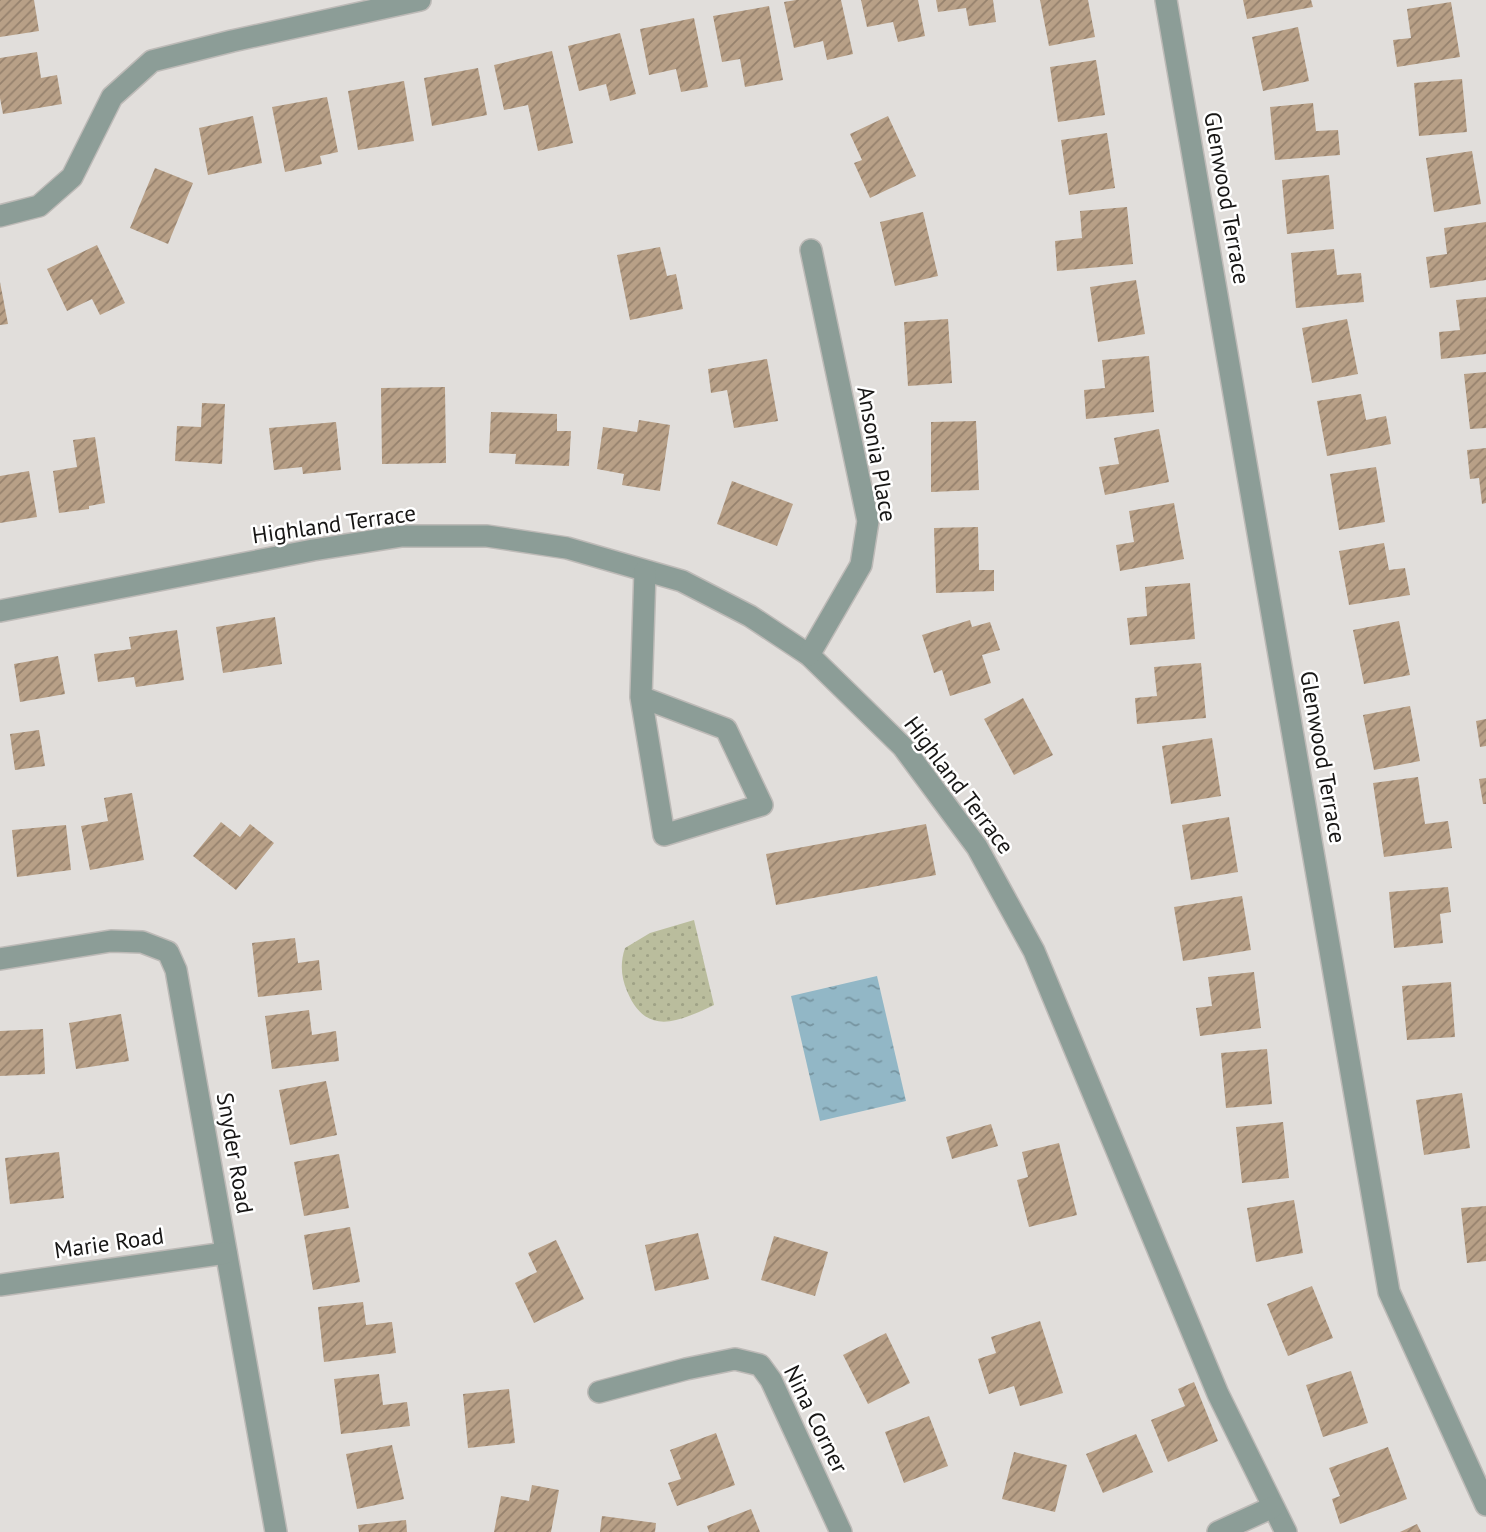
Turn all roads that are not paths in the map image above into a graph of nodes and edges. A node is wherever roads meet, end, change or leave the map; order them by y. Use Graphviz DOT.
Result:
graph roads {
  1 [pos="420,0"];
  2 [pos="1166,0"];
  3 [pos="0,216"];
  4 [pos="811,250"];
  5 [pos="645,571"];
  6 [pos="0,611"];
  7 [pos="809,655"];
  8 [pos="640,697"];
  9 [pos="0,959"];
  10 [pos="226,1253"];
  11 [pos="0,1285"];
  12 [pos="599,1392"];
  13 [pos="1486,1505"];
  14 [pos="1273,1507"];
  15 [pos="276,1532"];
  16 [pos="841,1532"];
  17 [pos="1218,1532"];
  18 [pos="1286,1532"];
  1 -- 3 [label="street"];
  2 -- 13 [label="street, Glenwood Terrace"];
  4 -- 7 [label="street, Ansonia Place"];
  5 -- 6 [label="street, Highland Terrace"];
  5 -- 7 [label="street, Highland Terrace"];
  5 -- 8 [label="street"];
  7 -- 14 [label="street, Highland Terrace"];
  8 -- 8 [label="street"];
  9 -- 10 [label="street, Snyder Road"];
  10 -- 11 [label="street, Marie Road"];
  10 -- 15 [label="street, Snyder Road"];
  12 -- 16 [label="street, Nina Corner"];
  14 -- 17 [label="street"];
  14 -- 18 [label="street, Highland Terrace"];
}
